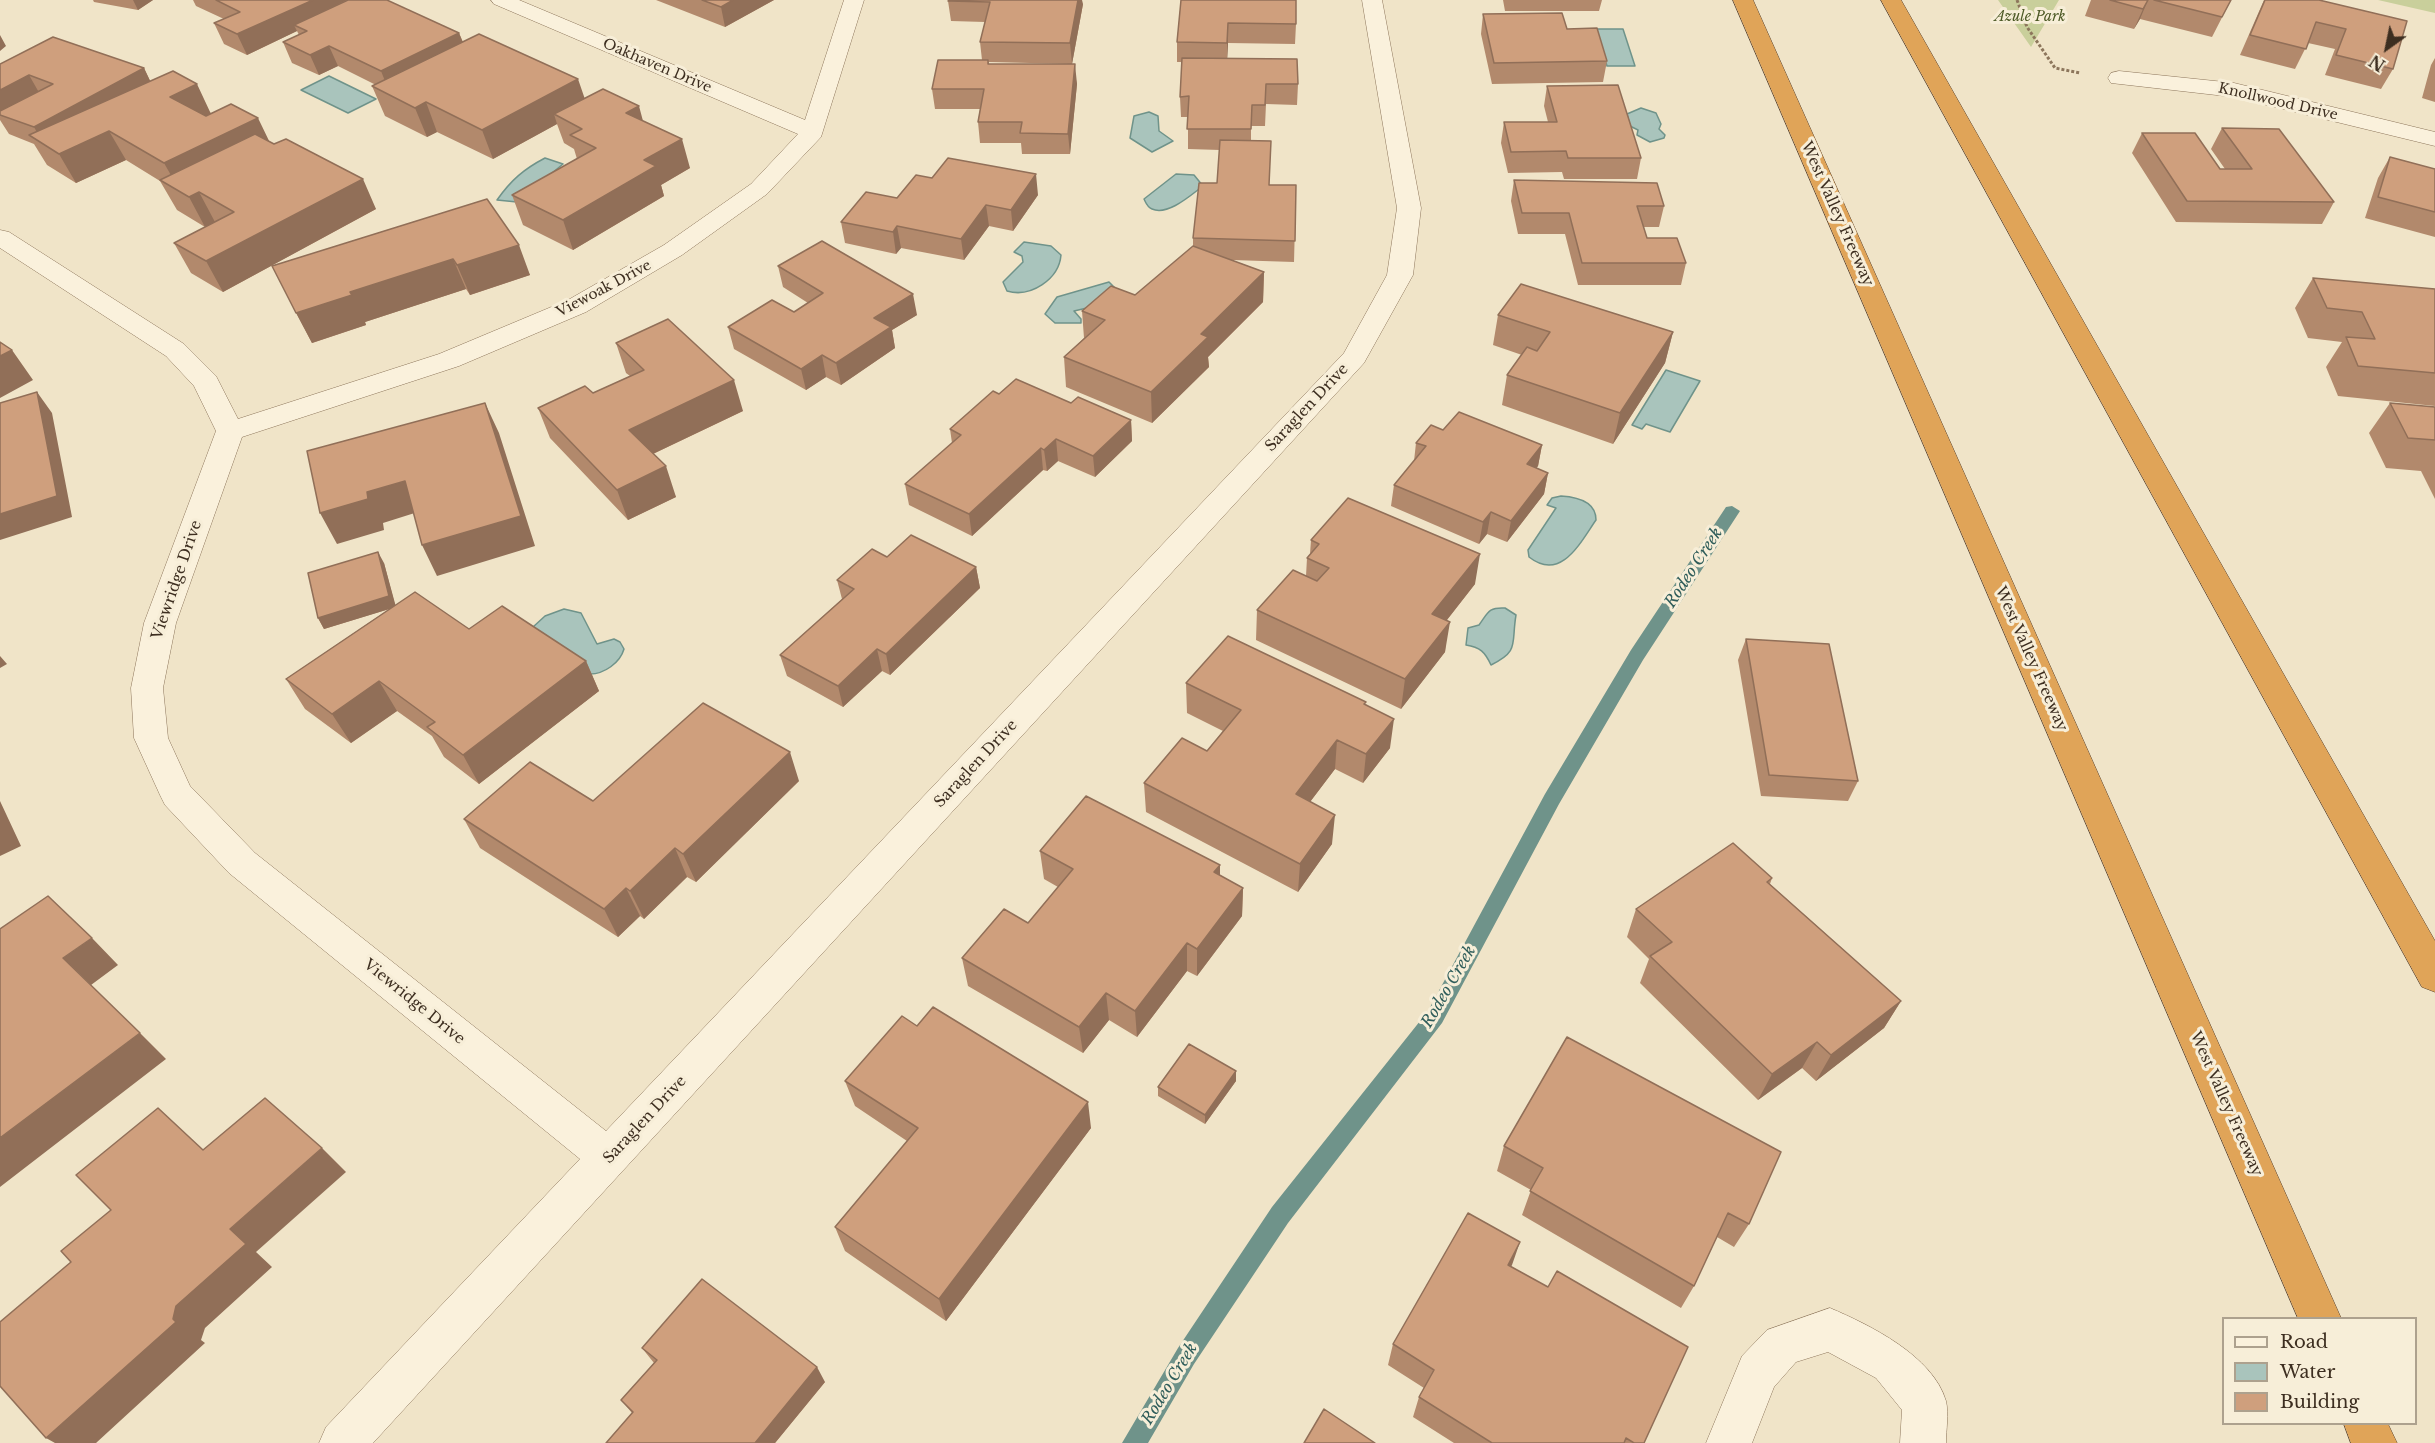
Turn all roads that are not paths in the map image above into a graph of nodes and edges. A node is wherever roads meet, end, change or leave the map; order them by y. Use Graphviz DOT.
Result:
graph roads {
  1 [pos="501,0"];
  2 [pos="854,0"];
  3 [pos="1372,0"];
  4 [pos="1743,0"];
  5 [pos="1891,0"];
  6 [pos="2119,78"];
  7 [pos="813,132"];
  8 [pos="2435,140"];
  9 [pos="0,237"];
  10 [pos="230,431"];
  11 [pos="2435,976"];
  12 [pos="609,1158"];
  13 [pos="2320,1317"];
  14 [pos="2366,1425"];
  15 [pos="342,1443"];
  16 [pos="1730,1443"];
  17 [pos="1923,1443"];
  18 [pos="2374,1443"];
  1 -- 7 [label="street, Oakhaven Drive"];
  2 -- 7 [label="street, Viewoak Drive"];
  3 -- 12 [label="street, Saraglen Drive"];
  4 -- 13 [label="highway, West Valley Freeway"];
  5 -- 11 [label="highway"];
  6 -- 8 [label="street, Knollwood Drive"];
  7 -- 10 [label="street, Viewoak Drive"];
  9 -- 10 [label="street"];
  10 -- 12 [label="street, Viewridge Drive"];
  12 -- 15 [label="street, Saraglen Drive"];
  14 -- 18 [label="highway"];
  16 -- 17 [label="street"];
}
